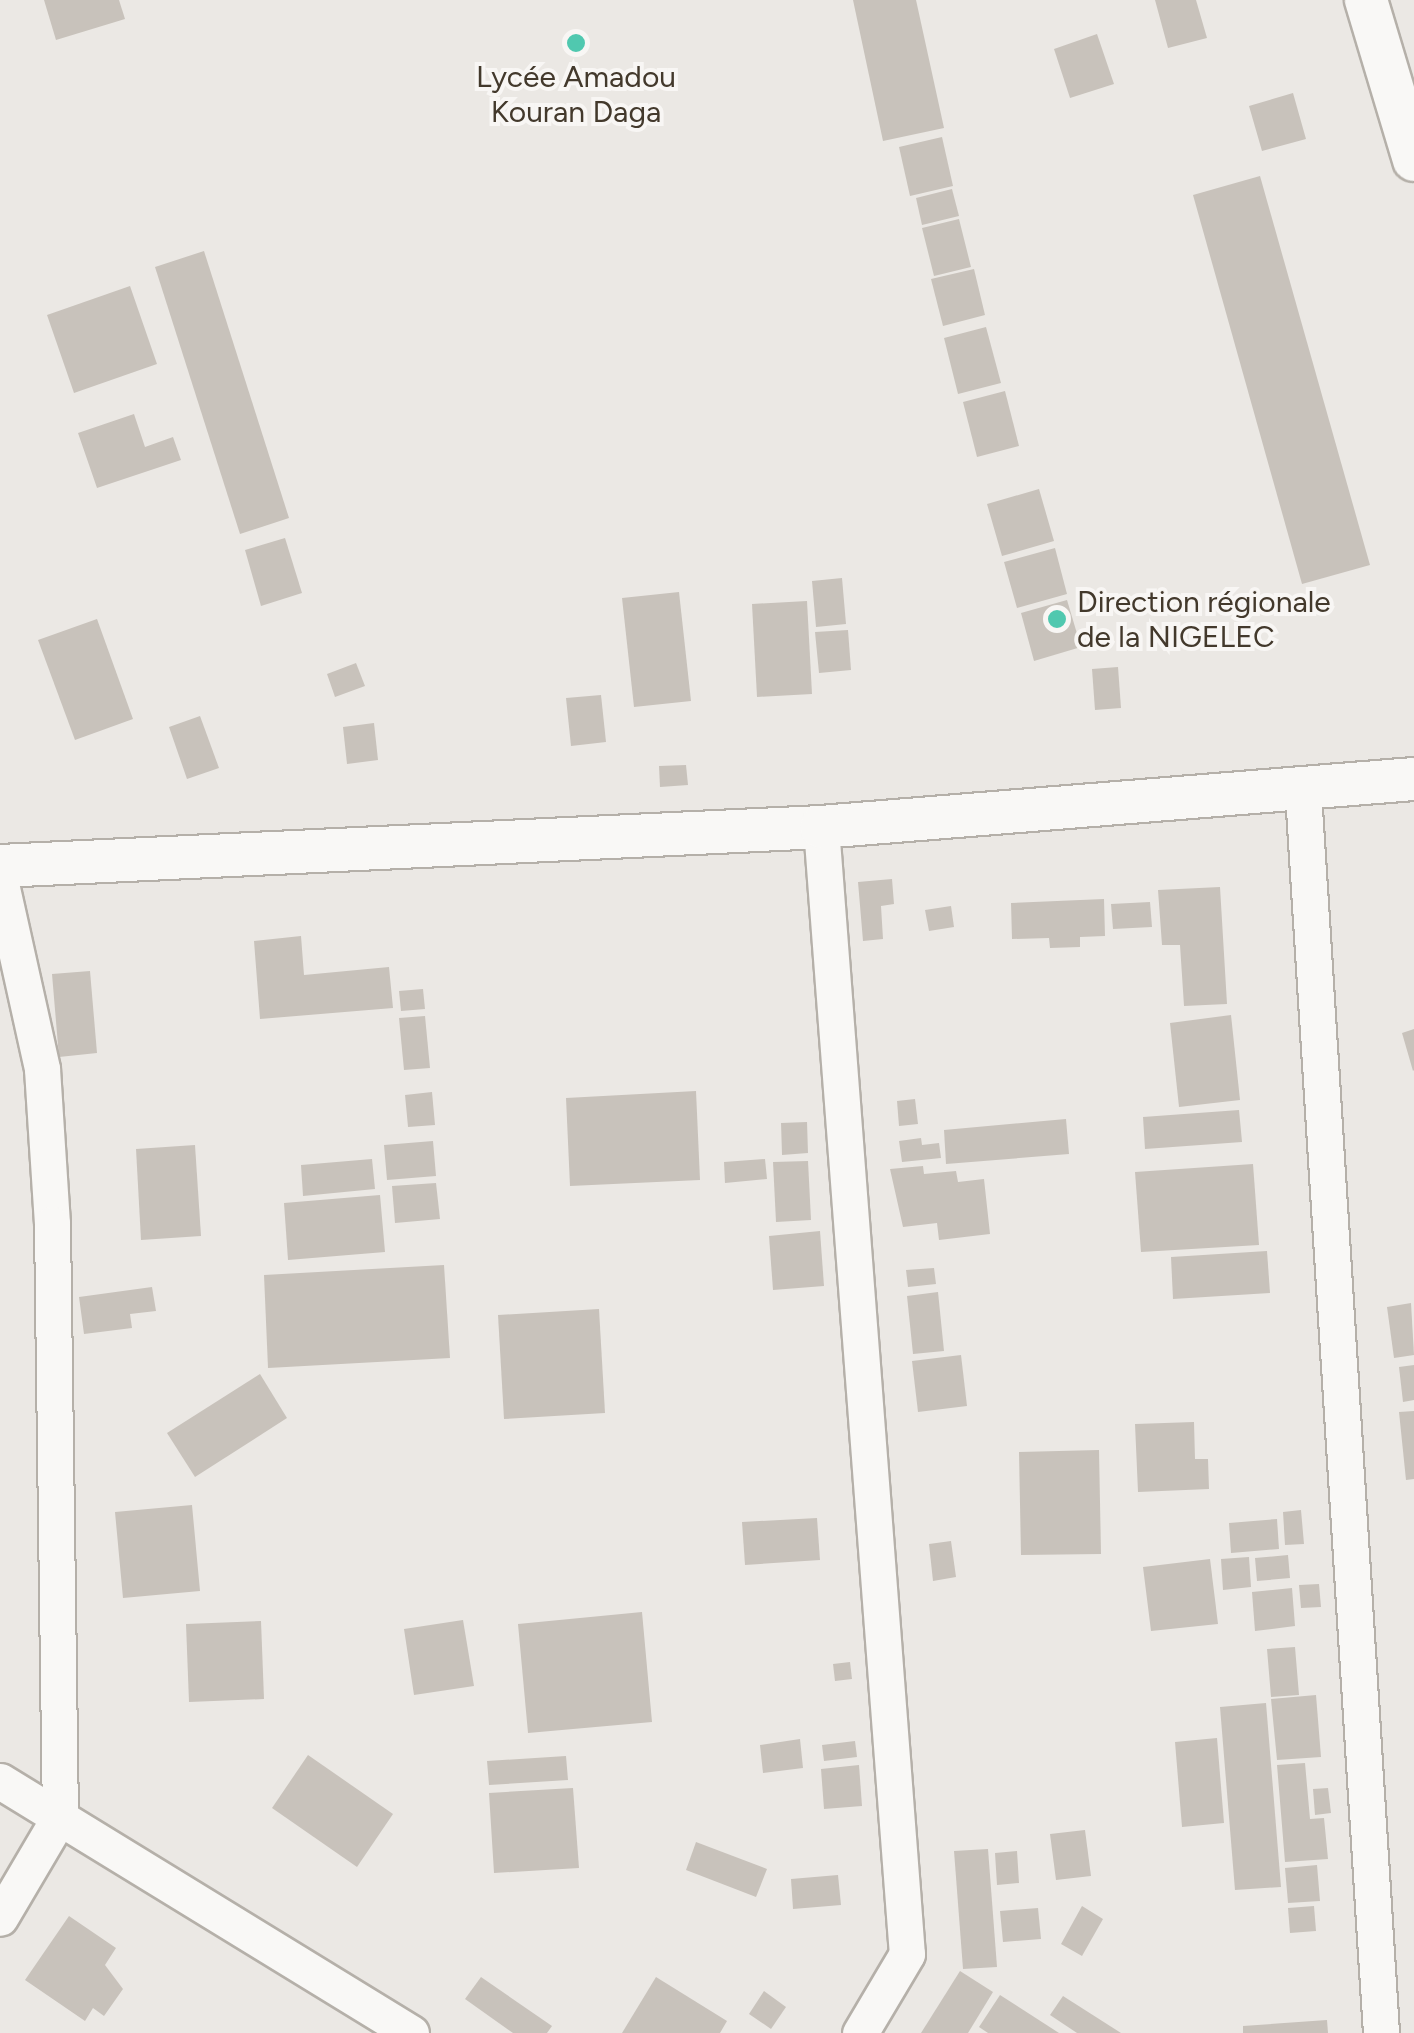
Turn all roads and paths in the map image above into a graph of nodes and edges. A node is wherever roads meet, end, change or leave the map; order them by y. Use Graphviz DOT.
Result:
graph roads {
  1 [pos="1366,0"];
  2 [pos="1414,160"];
  3 [pos="1414,780"];
  4 [pos="1303,793"];
  5 [pos="821,826"];
  6 [pos="0,866"];
  7 [pos="0,878"];
  8 [pos="0,1781"];
  9 [pos="60,1816"];
  10 [pos="0,1918"];
  11 [pos="410,2033"];
  12 [pos="860,2033"];
  13 [pos="1382,2033"];
  1 -- 2 [label="street"];
  3 -- 4 [label="street"];
  4 -- 5 [label="street"];
  4 -- 13 [label="street"];
  5 -- 6 [label="street"];
  5 -- 12 [label="street"];
  7 -- 9 [label="street"];
  8 -- 9 [label="street"];
  9 -- 10 [label="street"];
  9 -- 11 [label="street"];
}
